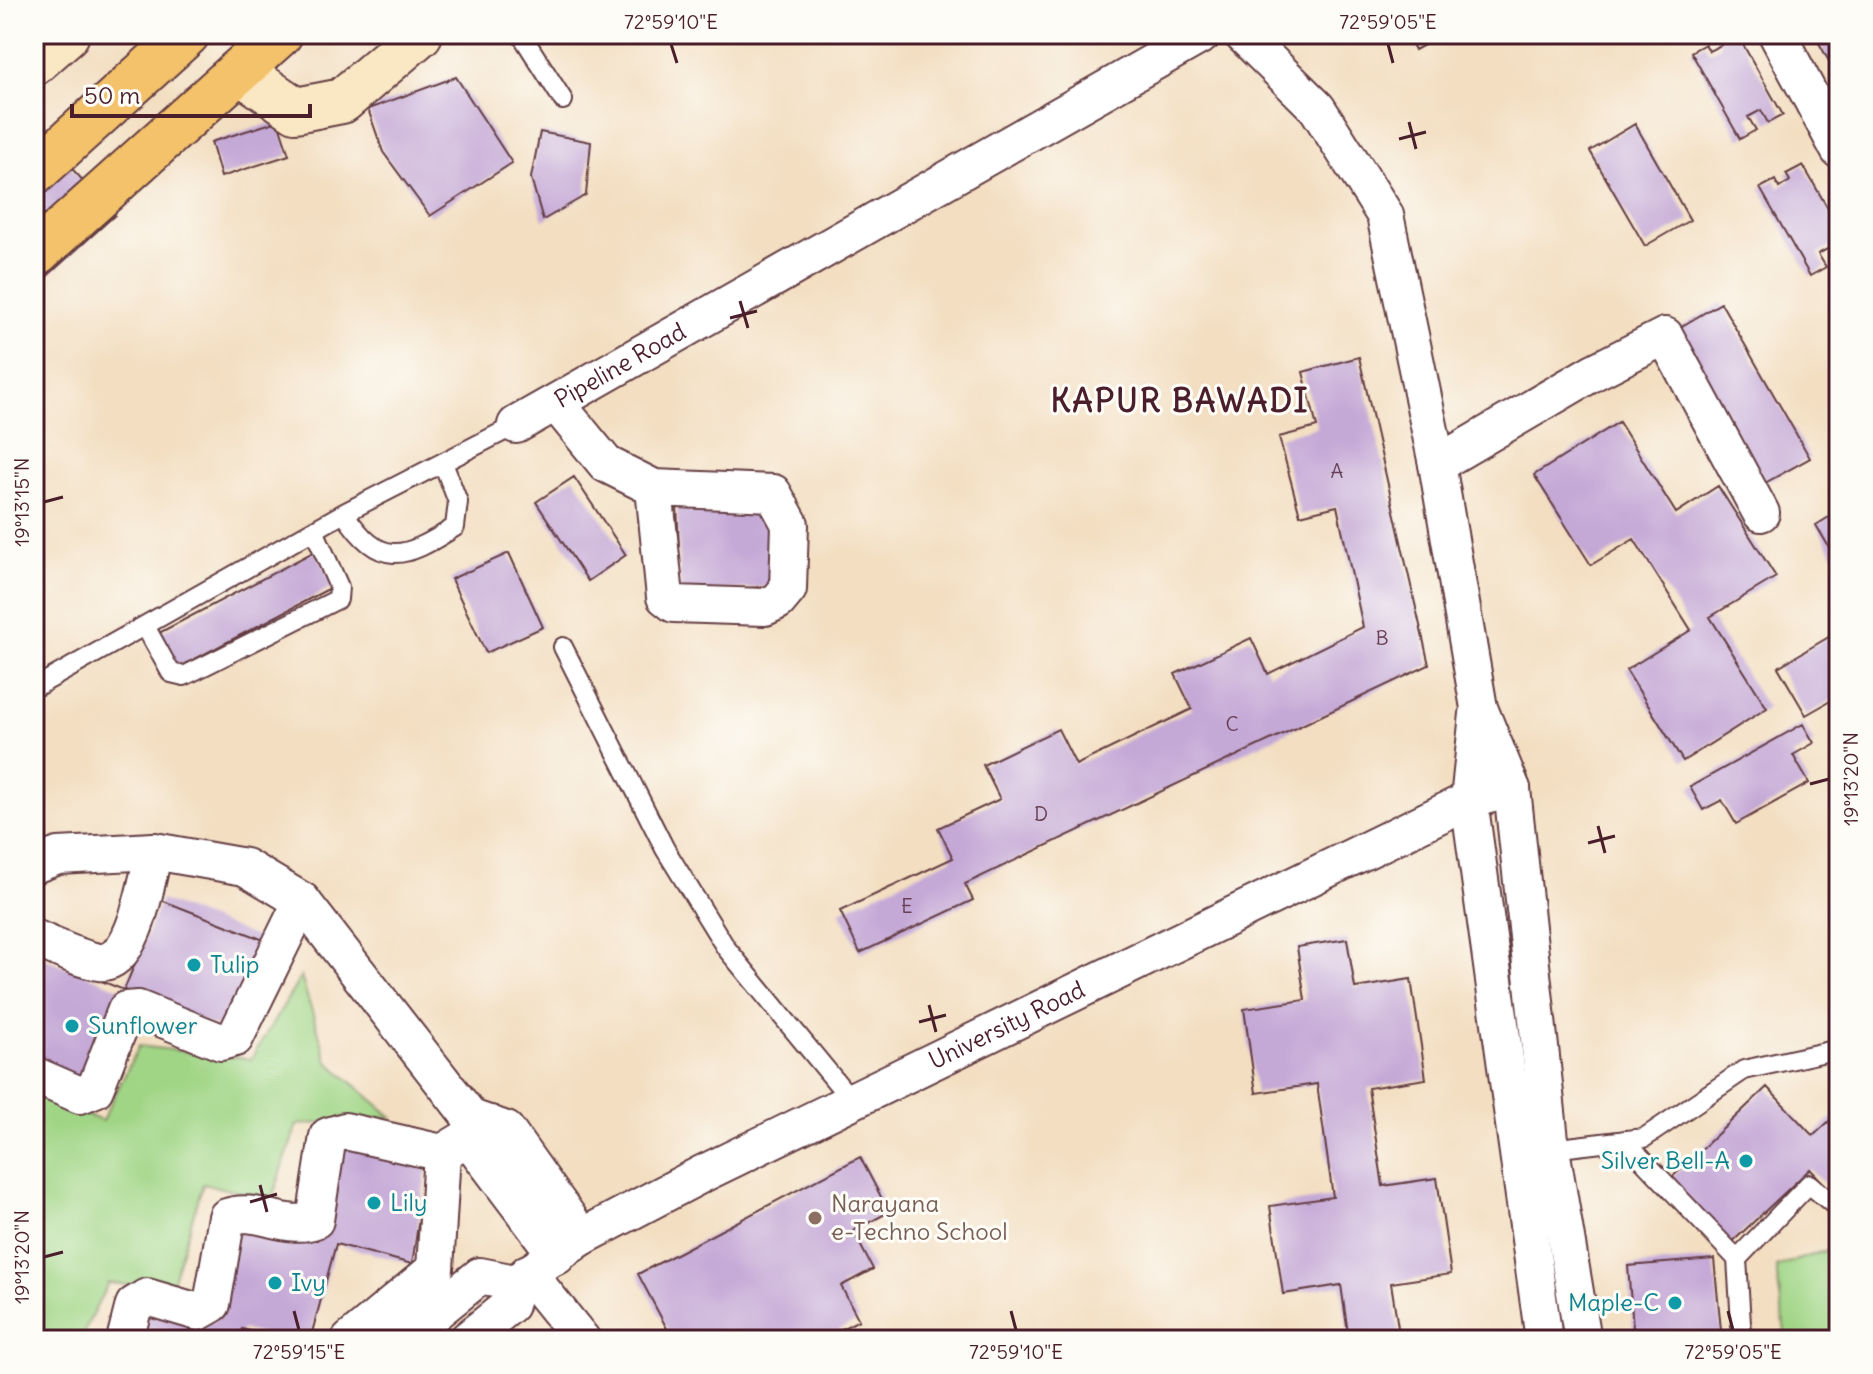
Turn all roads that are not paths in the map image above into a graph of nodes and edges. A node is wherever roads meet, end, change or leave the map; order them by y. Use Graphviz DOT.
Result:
graph roads {
  1 [pos="67,34"];
  2 [pos="187,34"];
  3 [pos="280,34"];
  4 [pos="420,34"];
  5 [pos="521,34"];
  6 [pos="1203,34"];
  7 [pos="1242,34"];
  8 [pos="1777,34"];
  9 [pos="34,63"];
  10 [pos="239,71"];
  11 [pos="124,91"];
  12 [pos="563,100"];
  13 [pos="167,135"];
  14 [pos="1839,150"];
  15 [pos="34,173"];
  16 [pos="34,255"];
  17 [pos="556,403"];
  18 [pos="516,425"];
  19 [pos="443,463"];
  20 [pos="1437,464"];
  21 [pos="654,488"];
  22 [pos="344,513"];
  23 [pos="1761,513"];
  24 [pos="314,530"];
  25 [pos="145,626"];
  26 [pos="563,647"];
  27 [pos="34,688"];
  28 [pos="1479,708"];
  29 [pos="1512,789"];
  30 [pos="1469,800"];
  31 [pos="154,851"];
  32 [pos="34,865"];
  33 [pos="302,901"];
  34 [pos="34,938"];
  35 [pos="1839,1049"];
  36 [pos="34,1075"];
  37 [pos="852,1101"];
  38 [pos="478,1125"];
  39 [pos="1624,1140"];
  40 [pos="1551,1149"];
  41 [pos="442,1153"];
  42 [pos="1839,1209"];
  43 [pos="1737,1259"];
  44 [pos="546,1262"];
  45 [pos="125,1340"];
  46 [pos="350,1340"];
  47 [pos="401,1340"];
  48 [pos="467,1340"];
  49 [pos="582,1340"];
  50 [pos="1544,1340"];
  51 [pos="1583,1340"];
  52 [pos="1742,1340"];
  1 -- 9 [label="street"];
  2 -- 11 [label="highway"];
  3 -- 10 [label="highway"];
  4 -- 10 [label="street"];
  5 -- 12 [label="lane"];
  6 -- 17 [label="street, Pipeline Road"];
  7 -- 20 [label="street"];
  8 -- 14 [label="street"];
  10 -- 13 [label="highway"];
  11 -- 13 [label="highway"];
  11 -- 15 [label="highway"];
  13 -- 16 [label="highway"];
  17 -- 18 [label="street, Pipeline Road"];
  17 -- 21 [label="street"];
  18 -- 19 [label="lane, Pipeline Road"];
  19 -- 22 [label="lane, Pipeline Road"];
  19 -- 22 [label="lane"];
  20 -- 23 [label="street"];
  20 -- 28 [label="street"];
  21 -- 21 [label="street"];
  22 -- 24 [label="lane, Pipeline Road"];
  24 -- 25 [label="lane, Pipeline Road"];
  24 -- 25 [label="lane"];
  25 -- 27 [label="lane, Pipeline Road"];
  26 -- 37 [label="lane"];
  28 -- 29 [label="street"];
  28 -- 30 [label="street"];
  29 -- 30 [label="street, University Road"];
  29 -- 40 [label="street"];
  30 -- 37 [label="street, University Road"];
  30 -- 50 [label="street"];
  31 -- 32 [label="street"];
  31 -- 33 [label="street"];
  31 -- 34 [label="street"];
  33 -- 36 [label="street"];
  33 -- 38 [label="street"];
  35 -- 39 [label="lane"];
  37 -- 44 [label="street, University Road"];
  38 -- 41 [label="street"];
  38 -- 44 [label="street"];
  39 -- 40 [label="lane"];
  39 -- 43 [label="lane"];
  40 -- 51 [label="street"];
  41 -- 45 [label="street"];
  41 -- 46 [label="street"];
  42 -- 43 [label="lane"];
  43 -- 52 [label="lane"];
  44 -- 47 [label="street"];
  44 -- 48 [label="street"];
  44 -- 49 [label="street"];
}
